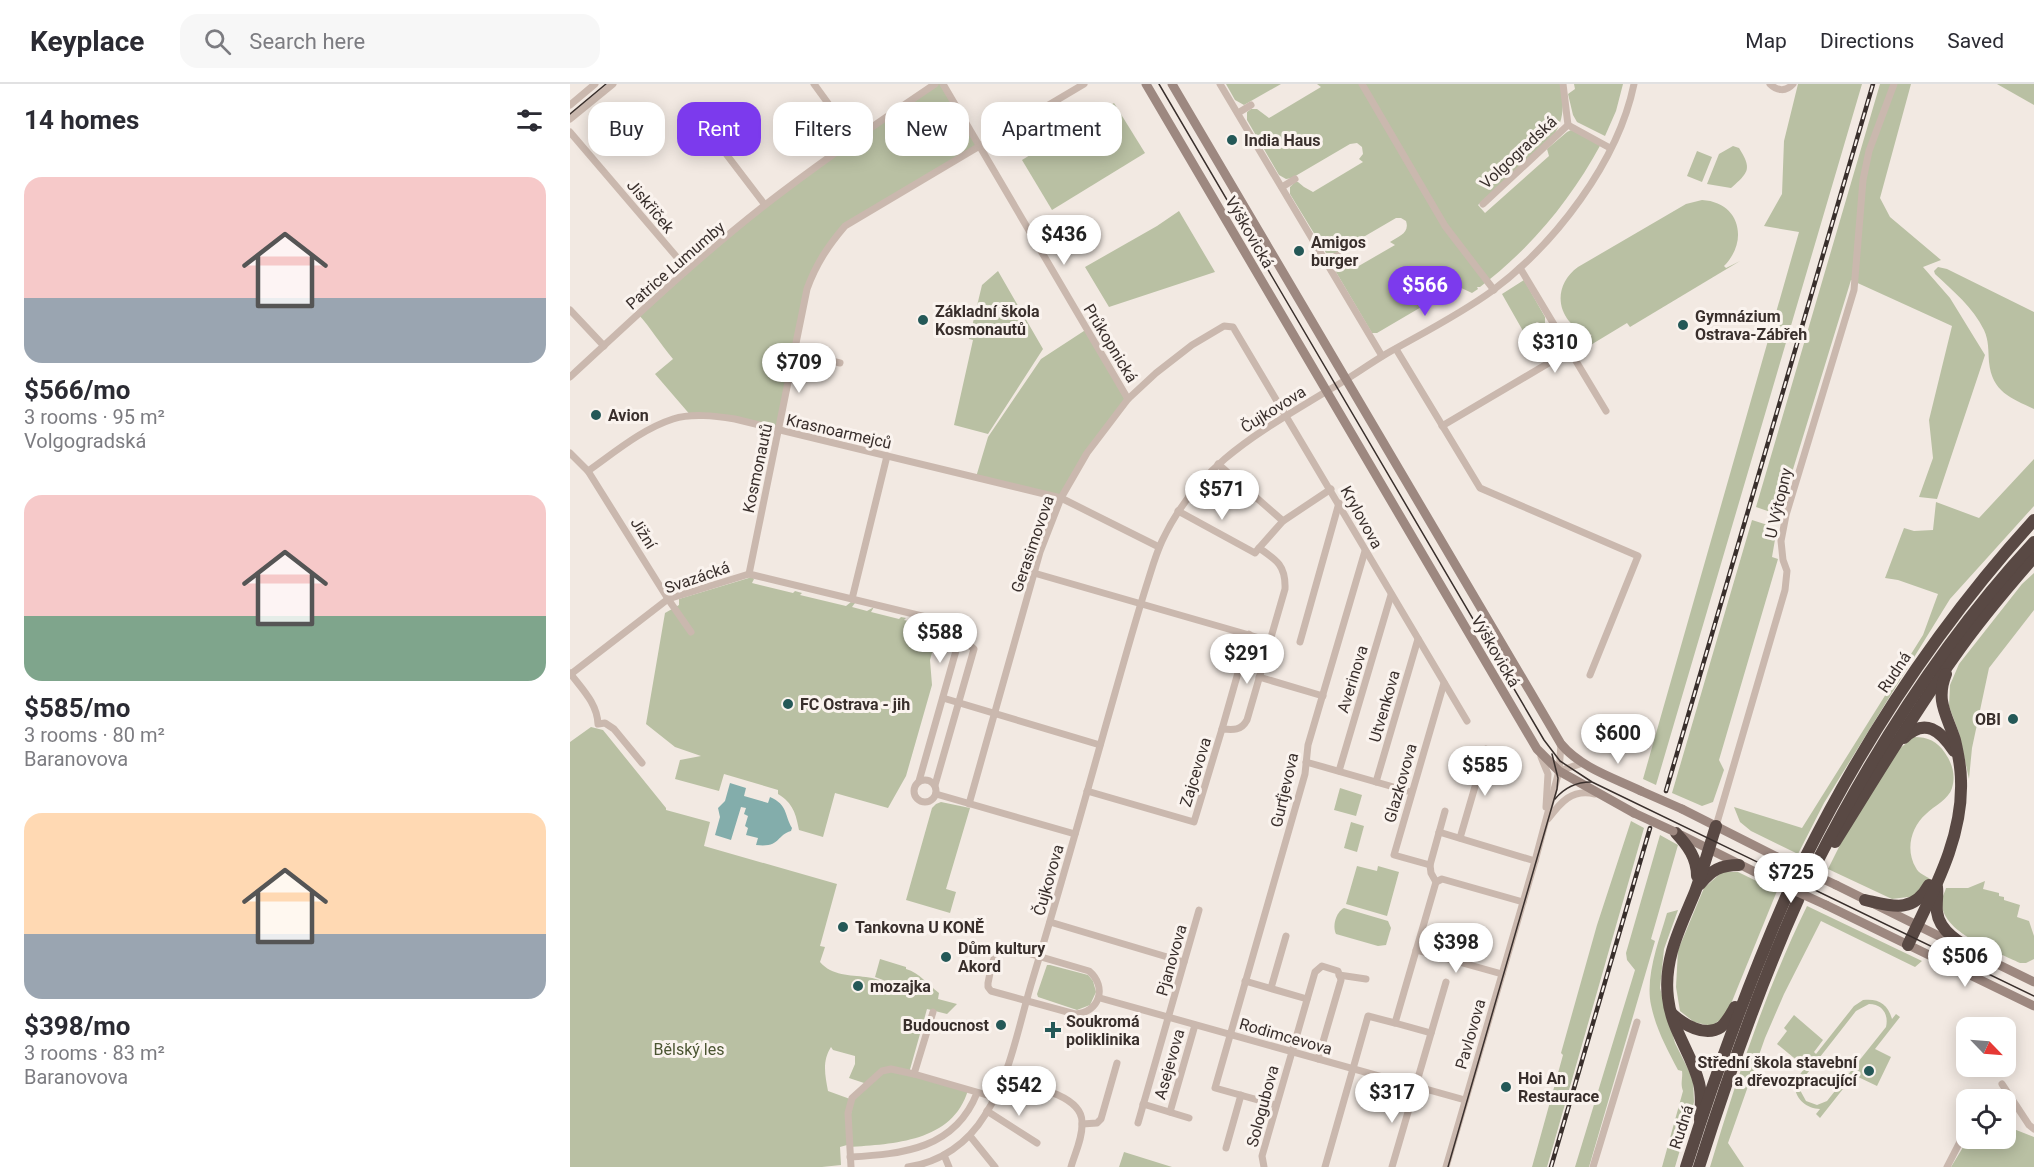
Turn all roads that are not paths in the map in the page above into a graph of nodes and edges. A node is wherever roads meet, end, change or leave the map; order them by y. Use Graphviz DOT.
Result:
graph roads {
  1 [pos="595,84"];
  2 [pos="613,84"];
  3 [pos="814,84"];
  4 [pos="935,84"];
  5 [pos="943,84"];
  6 [pos="1084,84"];
  7 [pos="1146,84"];
  8 [pos="1172,84"];
  9 [pos="1220,84"];
  10 [pos="1362,84"];
  11 [pos="1563,84"];
  12 [pos="1634,84"];
  13 [pos="1770,84"];
  14 [pos="1793,84"];
  15 [pos="1894,84"];
  16 [pos="827,102"];
  17 [pos="570,105"];
  18 [pos="1251,105"];
  19 [pos="1238,113"];
  20 [pos="570,119"];
  21 [pos="1568,125"];
  22 [pos="873,127"];
  23 [pos="570,132"];
  24 [pos="978,145"];
  25 [pos="1610,148"];
  26 [pos="728,156"];
  27 [pos="832,156"];
  28 [pos="1295,179"];
  29 [pos="1282,187"];
  30 [pos="1483,204"];
  31 [pos="765,205"];
  32 [pos="1338,255"];
  33 [pos="1326,262"];
  34 [pos="1520,268"];
  35 [pos="687,269"];
  36 [pos="1494,290"];
  37 [pos="570,310"];
  38 [pos="1233,327"];
  39 [pos="604,346"];
  40 [pos="1396,348"];
  41 [pos="1569,351"];
  42 [pos="795,352"];
  43 [pos="1382,357"];
  44 [pos="840,363"];
  45 [pos="570,377"];
  46 [pos="1346,380"];
  47 [pos="1326,392"];
  48 [pos="1128,399"];
  49 [pos="1606,411"];
  50 [pos="1286,415"];
  51 [pos="1442,426"];
  52 [pos="779,430"];
  53 [pos="570,453"];
  54 [pos="886,456"];
  55 [pos="1218,464"];
  56 [pos="588,471"];
  57 [pos="1331,489"];
  58 [pos="1060,498"];
  59 [pos="1339,503"];
  60 [pos="1178,512"];
  61 [pos="1283,520"];
  62 [pos="2034,520"];
  63 [pos="2034,542"];
  64 [pos="1159,547"];
  65 [pos="1257,550"];
  66 [pos="1365,551"];
  67 [pos="2034,557"];
  68 [pos="1034,573"];
  69 [pos="749,574"];
  70 [pos="1392,595"];
  71 [pos="668,599"];
  72 [pos="852,599"];
  73 [pos="1141,604"];
  74 [pos="691,632"];
  75 [pos="1249,634"];
  76 [pos="960,637"];
  77 [pos="1418,639"];
  78 [pos="1270,640"];
  79 [pos="1300,642"];
  80 [pos="1954,656"];
  81 [pos="571,674"];
  82 [pos="1590,675"];
  83 [pos="1259,677"];
  84 [pos="1444,683"];
  85 [pos="1323,696"];
  86 [pos="943,698"];
  87 [pos="959,703"];
  88 [pos="994,713"];
  89 [pos="1467,721"];
  90 [pos="1222,729"];
  91 [pos="1100,744"];
  92 [pos="1562,744"];
  93 [pos="1486,749"];
  94 [pos="1537,749"];
  95 [pos="1891,751"];
  96 [pos="1958,757"];
  97 [pos="1306,762"];
  98 [pos="642,763"];
  99 [pos="1584,763"];
  100 [pos="1339,771"];
  101 [pos="1559,771"];
  102 [pos="919,781"];
  103 [pos="1376,782"];
  104 [pos="935,785"];
  105 [pos="1087,791"];
  106 [pos="1411,792"];
  107 [pos="936,794"];
  108 [pos="1600,795"];
  109 [pos="969,804"];
  110 [pos="1445,811"];
  111 [pos="1545,824"];
  112 [pos="1716,826"];
  113 [pos="1439,832"];
  114 [pos="1675,832"];
  115 [pos="1075,834"];
  116 [pos="1460,838"];
  117 [pos="1709,850"];
  118 [pos="1535,861"];
  119 [pos="1813,863"];
  120 [pos="1430,865"];
  121 [pos="1740,865"];
  122 [pos="1937,876"];
  123 [pos="1436,882"];
  124 [pos="1695,890"];
  125 [pos="1865,900"];
  126 [pos="1523,902"];
  127 [pos="1199,910"];
  128 [pos="1050,922"];
  129 [pos="1917,926"];
  130 [pos="1286,936"];
  131 [pos="1908,945"];
  132 [pos="1416,950"];
  133 [pos="1040,956"];
  134 [pos="1989,960"];
  135 [pos="1184,962"];
  136 [pos="1502,974"];
  137 [pos="1339,975"];
  138 [pos="1366,979"];
  139 [pos="1245,981"];
  140 [pos="1446,982"];
  141 [pos="2034,982"];
  142 [pos="1749,986"];
  143 [pos="1271,988"];
  144 [pos="2006,992"];
  145 [pos="1100,998"];
  146 [pos="1307,999"];
  147 [pos="1026,1001"];
  148 [pos="2034,1006"];
  149 [pos="933,1012"];
  150 [pos="2034,1012"];
  151 [pos="1671,1014"];
  152 [pos="1168,1017"];
  153 [pos="1637,1022"];
  154 [pos="1395,1023"];
  155 [pos="1195,1025"];
  156 [pos="1431,1033"];
  157 [pos="1230,1034"];
  158 [pos="1291,1051"];
  159 [pos="1318,1059"];
  160 [pos="1117,1063"];
  161 [pos="1353,1070"];
  162 [pos="915,1074"];
  163 [pos="1002,1079"];
  164 [pos="2002,1084"];
  165 [pos="1416,1087"];
  166 [pos="2005,1089"];
  167 [pos="977,1093"];
  168 [pos="1241,1095"];
  169 [pos="994,1097"];
  170 [pos="1465,1101"];
  171 [pos="1143,1104"];
  172 [pos="1276,1105"];
  173 [pos="2016,1106"];
  174 [pos="987,1111"];
  175 [pos="1170,1112"];
  176 [pos="1189,1118"];
  177 [pos="1700,1120"];
  178 [pos="1138,1123"];
  179 [pos="1082,1124"];
  180 [pos="2034,1129"];
  181 [pos="970,1136"];
  182 [pos="1037,1143"];
  183 [pos="1226,1148"];
  184 [pos="1956,1149"];
  185 [pos="944,1155"];
  186 [pos="850,1157"];
  187 [pos="851,1167"];
  188 [pos="911,1167"];
  189 [pos="949,1167"];
  190 [pos="995,1167"];
  191 [pos="1071,1167"];
  192 [pos="1264,1167"];
  193 [pos="1325,1167"];
  194 [pos="1392,1167"];
  195 [pos="1446,1167"];
  196 [pos="1593,1167"];
  197 [pos="1686,1167"];
  198 [pos="1699,1167"];
  199 [pos="1947,1167"];
  1 -- 17 [label="street"];
  2 -- 20 [label="street"];
  3 -- 16 [label="street"];
  4 -- 22 [label="street, Patrice Lumumby"];
  5 -- 24 [label="street, Průkopnická"];
  6 -- 24 [label="street, Kosmonautů"];
  7 -- 47 [label="street, Výškovická"];
  8 -- 46 [label="street, Výškovická"];
  9 -- 19 [label="street"];
  10 -- 36 [label="street"];
  11 -- 21 [label="street, Volgogradská"];
  12 -- 25 [label="street"];
  13 -- 14 [label="street"];
  15 -- 112 [label="street, U Výtopny"];
  18 -- 19 [label="street"];
  19 -- 29 [label="street"];
  21 -- 25 [label="street"];
  21 -- 30 [label="street, Volgogradská"];
  23 -- 35 [label="street, Jiskřiček"];
  24 -- 42 [label="street, Kosmonautů"];
  24 -- 48 [label="street, Průkopnická"];
  25 -- 34 [label="street"];
  26 -- 31 [label="street"];
  27 -- 31 [label="street, Patrice Lumumby"];
  28 -- 29 [label="street"];
  29 -- 33 [label="street"];
  31 -- 35 [label="street, Patrice Lumumby"];
  32 -- 33 [label="street"];
  33 -- 43 [label="street"];
  34 -- 36 [label="street"];
  34 -- 41 [label="street"];
  35 -- 39 [label="street, Patrice Lumumby"];
  36 -- 40 [label="street"];
  37 -- 39 [label="street"];
  38 -- 48 [label="street, Gerasimovova"];
  38 -- 50 [label="street, Krylovova"];
  39 -- 45 [label="street, Patrice Lumumby"];
  40 -- 43 [label="street"];
  40 -- 51 [label="street"];
  41 -- 49 [label="street"];
  41 -- 51 [label="street"];
  42 -- 44 [label="street"];
  42 -- 52 [label="street, Kosmonautů"];
  43 -- 46 [label="street"];
  46 -- 47 [label="street, Čujkovova"];
  46 -- 92 [label="street, Výškovická"];
  47 -- 50 [label="street, Čujkovova"];
  47 -- 94 [label="street, Výškovická"];
  48 -- 58 [label="street, Gerasimovova"];
  50 -- 55 [label="street, Čujkovova"];
  50 -- 57 [label="street, Krylovova"];
  51 -- 82 [label="street"];
  52 -- 54 [label="street, Krasnoarmejců"];
  52 -- 56 [label="street, Krasnoarmejců"];
  52 -- 69 [label="street, Kosmonautů"];
  53 -- 56 [label="street, Jižní"];
  54 -- 58 [label="street, Krasnoarmejců"];
  54 -- 72 [label="street"];
  55 -- 60 [label="street, Čujkovova"];
  55 -- 61 [label="street"];
  56 -- 71 [label="street, Jižní"];
  57 -- 59 [label="street, Krylovova"];
  57 -- 61 [label="street"];
  58 -- 64 [label="street, Krasnoarmejců"];
  58 -- 68 [label="street, Gerasimovova"];
  59 -- 66 [label="street, Krylovova"];
  59 -- 79 [label="street"];
  60 -- 64 [label="street, Čujkovova"];
  60 -- 65 [label="street"];
  61 -- 65 [label="street"];
  62 -- 119 [label="highway, Rudná"];
  63 -- 119 [label="highway, Rudná"];
  64 -- 73 [label="street, Čujkovova"];
  65 -- 78 [label="street, Zajcevova"];
  66 -- 70 [label="street, Krylovova"];
  66 -- 85 [label="street, Gurťjevova"];
  67 -- 80 [label="highway"];
  68 -- 73 [label="street"];
  68 -- 88 [label="street, Gerasimovova"];
  69 -- 71 [label="street, Svazácká"];
  69 -- 72 [label="street, Svazácká"];
  70 -- 77 [label="street, Krylovova"];
  70 -- 100 [label="street, Averinova"];
  71 -- 74 [label="street, Jižní"];
  71 -- 81 [label="street, Svazácká"];
  72 -- 76 [label="street, Svazácká"];
  73 -- 75 [label="street"];
  73 -- 91 [label="street, Čujkovova"];
  75 -- 78 [label="street"];
  75 -- 90 [label="street, Zajcevova"];
  76 -- 86 [label="street, Svazácká"];
  76 -- 87 [label="street"];
  77 -- 84 [label="street, Krylovova"];
  77 -- 103 [label="street, Utvenkova"];
  78 -- 83 [label="street, Zajcevova"];
  80 -- 95 [label="highway"];
  80 -- 96 [label="highway"];
  81 -- 98 [label="street, Svazácká"];
  83 -- 85 [label="street"];
  83 -- 90 [label="street, Zajcevova"];
  84 -- 89 [label="street, Krylovova"];
  84 -- 106 [label="street, Glazkovova"];
  85 -- 97 [label="street, Gurťjevova"];
  86 -- 87 [label="street"];
  86 -- 102 [label="street, Svazácká"];
  87 -- 88 [label="street"];
  87 -- 104 [label="street"];
  88 -- 91 [label="street"];
  88 -- 109 [label="street, Gerasimovova"];
  90 -- 105 [label="street, Zajcevova"];
  91 -- 105 [label="street, Čujkovova"];
  92 -- 99 [label="street, Výškovická"];
  92 -- 101 [label="street, Pavlovova"];
  93 -- 116 [label="street"];
  94 -- 101 [label="street, Výškovická"];
  94 -- 111 [label="street"];
  95 -- 96 [label="highway"];
  95 -- 119 [label="highway"];
  96 -- 122 [label="highway"];
  97 -- 100 [label="street"];
  97 -- 139 [label="street, Gurťjevova"];
  99 -- 101 [label="street"];
  99 -- 112 [label="street, Výškovická, bridge"];
  100 -- 103 [label="street"];
  101 -- 108 [label="street, Výškovická"];
  101 -- 111 [label="street, Pavlovova"];
  102 -- 104 [label="street"];
  102 -- 107 [label="street"];
  103 -- 106 [label="street"];
  104 -- 107 [label="street"];
  105 -- 115 [label="street, Čujkovova"];
  106 -- 120 [label="street, Glazkovova"];
  107 -- 109 [label="street, Čujkovova"];
  108 -- 111 [label="street"];
  108 -- 114 [label="street, Výškovická, bridge"];
  109 -- 115 [label="street, Čujkovova"];
  110 -- 113 [label="street"];
  111 -- 118 [label="street, Pavlovova"];
  112 -- 117 [label="highway"];
  112 -- 125 [label="street, Výškovická, bridge"];
  113 -- 116 [label="street"];
  113 -- 120 [label="street"];
  114 -- 117 [label="street, Výškovická"];
  114 -- 124 [label="highway"];
  115 -- 128 [label="street, Čujkovova"];
  116 -- 118 [label="street"];
  117 -- 121 [label="street, Výškovická"];
  117 -- 124 [label="highway"];
  118 -- 126 [label="street, Pavlovova"];
  120 -- 123 [label="street"];
  121 -- 124 [label="highway"];
  121 -- 131 [label="street, Výškovická, bridge"];
  122 -- 125 [label="highway"];
  122 -- 129 [label="highway"];
  122 -- 134 [label="highway"];
  123 -- 126 [label="street"];
  123 -- 132 [label="street"];
  124 -- 151 [label="highway"];
  125 -- 129 [label="street, Výškovická"];
  126 -- 136 [label="street, Pavlovova"];
  127 -- 135 [label="street, Pjanovova"];
  128 -- 133 [label="street, Čujkovova"];
  128 -- 135 [label="street"];
  129 -- 131 [label="highway"];
  129 -- 134 [label="street, Výškovická"];
  130 -- 143 [label="street"];
  131 -- 144 [label="street, Výškovická"];
  132 -- 136 [label="street"];
  132 -- 154 [label="street"];
  133 -- 145 [label="street"];
  133 -- 147 [label="street, Čujkovova"];
  133 -- 147 [label="street"];
  134 -- 141 [label="street, Výškovická"];
  135 -- 152 [label="street, Pjanovova"];
  136 -- 170 [label="street, Pavlovova"];
  137 -- 138 [label="street"];
  137 -- 146 [label="street, Sologubova"];
  137 -- 159 [label="street"];
  139 -- 143 [label="street"];
  139 -- 157 [label="street, Gurťjevova"];
  140 -- 156 [label="street"];
  142 -- 151 [label="highway"];
  142 -- 177 [label="highway, Rudná"];
  142 -- 198 [label="highway, Rudná"];
  143 -- 146 [label="street"];
  144 -- 148 [label="street, Výškovická"];
  144 -- 150 [label="street"];
  145 -- 147 [label="street"];
  145 -- 152 [label="street, Rodimcevova"];
  146 -- 158 [label="street, Sologubova"];
  147 -- 163 [label="street, Čujkovova"];
  149 -- 162 [label="street"];
  151 -- 177 [label="highway"];
  152 -- 155 [label="street, Rodimcevova"];
  152 -- 171 [label="street, Asejevova"];
  153 -- 196 [label="street"];
  154 -- 156 [label="street"];
  154 -- 161 [label="street"];
  155 -- 157 [label="street, Rodimcevova"];
  155 -- 175 [label="street, Asejevova"];
  156 -- 165 [label="street"];
  157 -- 158 [label="street, Rodimcevova"];
  157 -- 168 [label="street, Gurťjevova"];
  158 -- 159 [label="street, Rodimcevova"];
  158 -- 172 [label="street, Sologubova"];
  159 -- 161 [label="street, Rodimcevova"];
  160 -- 179 [label="street"];
  161 -- 165 [label="street, Rodimcevova"];
  161 -- 193 [label="street"];
  162 -- 167 [label="street"];
  162 -- 186 [label="street"];
  163 -- 169 [label="street, Čujkovova"];
  163 -- 179 [label="street"];
  164 -- 166 [label="street"];
  165 -- 170 [label="street, Rodimcevova"];
  165 -- 194 [label="street"];
  167 -- 169 [label="street"];
  167 -- 186 [label="street"];
  168 -- 172 [label="street"];
  168 -- 183 [label="street"];
  169 -- 174 [label="street, Čujkovova"];
  170 -- 195 [label="street, Pavlovova"];
  171 -- 175 [label="street, Asejevova"];
  171 -- 178 [label="street, Asejevova"];
  172 -- 192 [label="street, Sologubova"];
  173 -- 180 [label="street"];
  174 -- 181 [label="street, Čujkovova"];
  174 -- 182 [label="street"];
  175 -- 176 [label="street, Asejevova"];
  177 -- 197 [label="highway, Rudná"];
  179 -- 191 [label="street"];
  181 -- 185 [label="street, Čujkovova"];
  181 -- 190 [label="street"];
  184 -- 199 [label="street"];
  185 -- 188 [label="street, Čujkovova"];
  185 -- 189 [label="street"];
  186 -- 187 [label="street"];
}
